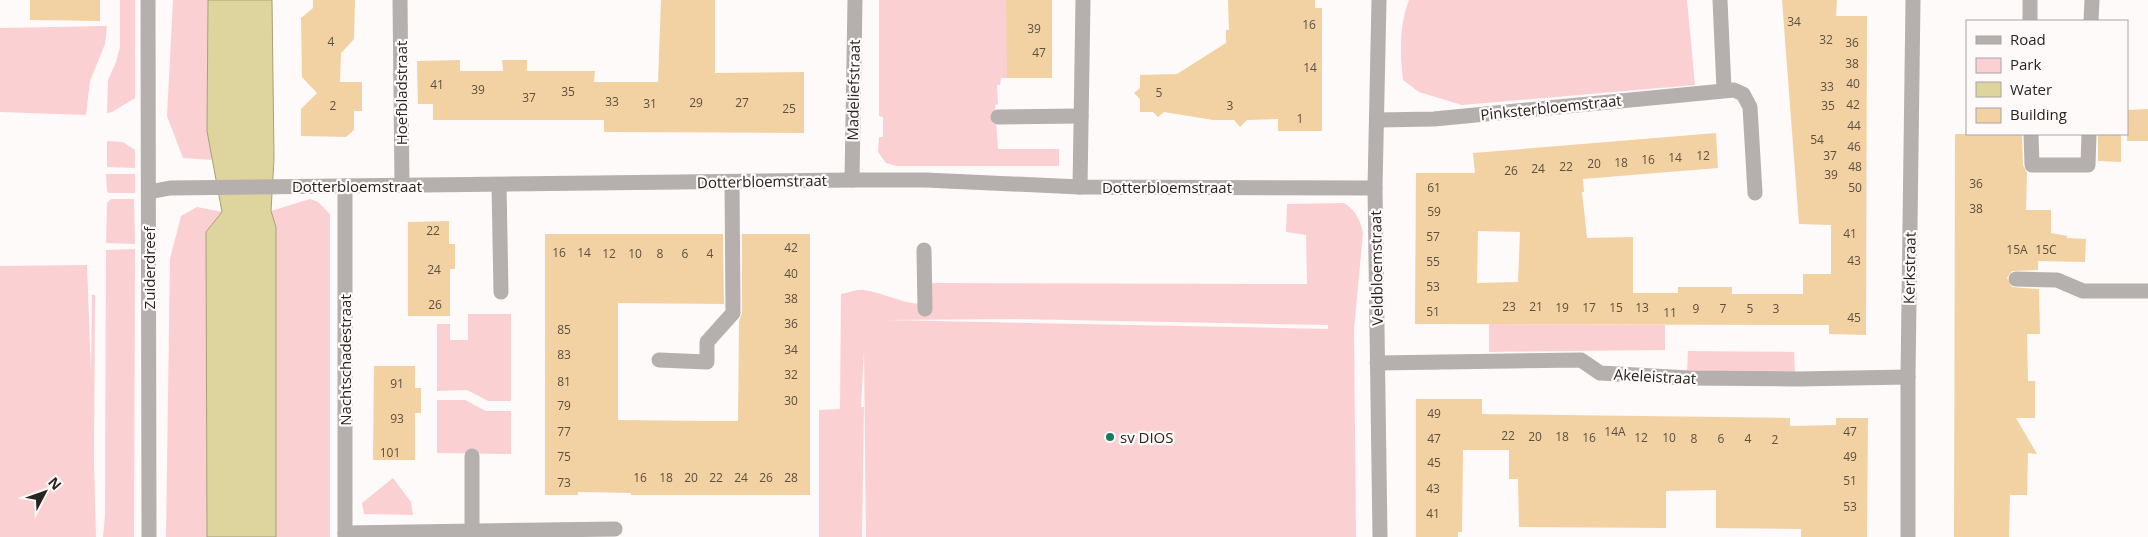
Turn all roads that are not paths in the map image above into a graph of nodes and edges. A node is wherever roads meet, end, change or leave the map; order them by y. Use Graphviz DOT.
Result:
graph roads {
  1 [pos="148,0"];
  2 [pos="400,0"];
  3 [pos="855,0"];
  4 [pos="1083,0"];
  5 [pos="1379,0"];
  6 [pos="1720,0"];
  7 [pos="1913,0"];
  8 [pos="2030,0"];
  9 [pos="2092,0"];
  10 [pos="2030,20"];
  11 [pos="2091,20"];
  12 [pos="1724,89"];
  13 [pos="1081,116"];
  14 [pos="998,117"];
  15 [pos="1378,120"];
  16 [pos="2031,135"];
  17 [pos="2089,135"];
  18 [pos="852,180"];
  19 [pos="732,182"];
  20 [pos="498,185"];
  21 [pos="345,186"];
  22 [pos="402,186"];
  23 [pos="1080,187"];
  24 [pos="1375,188"];
  25 [pos="149,192"];
  26 [pos="1755,193"];
  27 [pos="924,250"];
  28 [pos="2016,279"];
  29 [pos="2148,290"];
  30 [pos="502,292"];
  31 [pos="924,309"];
  32 [pos="659,360"];
  33 [pos="1377,363"];
  34 [pos="1908,377"];
  35 [pos="472,456"];
  36 [pos="615,529"];
  37 [pos="472,531"];
  38 [pos="345,535"];
  39 [pos="149,537"];
  40 [pos="1380,537"];
  41 [pos="1908,537"];
  1 -- 25 [label="street, Zuiderdreef"];
  2 -- 22 [label="street, Hoefbladstraat"];
  3 -- 18 [label="street, Madeliefstraat"];
  4 -- 13 [label="street"];
  5 -- 15 [label="street, Veldbloemstraat"];
  6 -- 12 [label="street"];
  7 -- 34 [label="street, Kerkstraat"];
  8 -- 10 [label="street"];
  9 -- 11 [label="street"];
  12 -- 15 [label="street, Pinksterbloemstraat"];
  12 -- 26 [label="street, Pinksterbloemstraat"];
  13 -- 14 [label="street"];
  13 -- 23 [label="street"];
  15 -- 24 [label="street, Veldbloemstraat"];
  16 -- 17 [label="street"];
  18 -- 19 [label="street, Dotterbloemstraat"];
  18 -- 23 [label="street, Dotterbloemstraat"];
  19 -- 20 [label="street, Dotterbloemstraat"];
  19 -- 32 [label="street"];
  20 -- 22 [label="street, Dotterbloemstraat"];
  20 -- 30 [label="street"];
  21 -- 22 [label="street, Dotterbloemstraat"];
  21 -- 25 [label="street, Dotterbloemstraat"];
  21 -- 38 [label="street, Nachtschadestraat"];
  23 -- 24 [label="street, Dotterbloemstraat"];
  24 -- 33 [label="street, Veldbloemstraat"];
  25 -- 39 [label="street, Zuiderdreef"];
  27 -- 31 [label="street"];
  28 -- 29 [label="street"];
  33 -- 34 [label="street, Akeleistraat"];
  33 -- 40 [label="street, Veldbloemstraat"];
  34 -- 41 [label="street, Kerkstraat"];
  35 -- 37 [label="street"];
  36 -- 37 [label="street, Nachtschadestraat"];
  37 -- 38 [label="street, Nachtschadestraat"];
}
